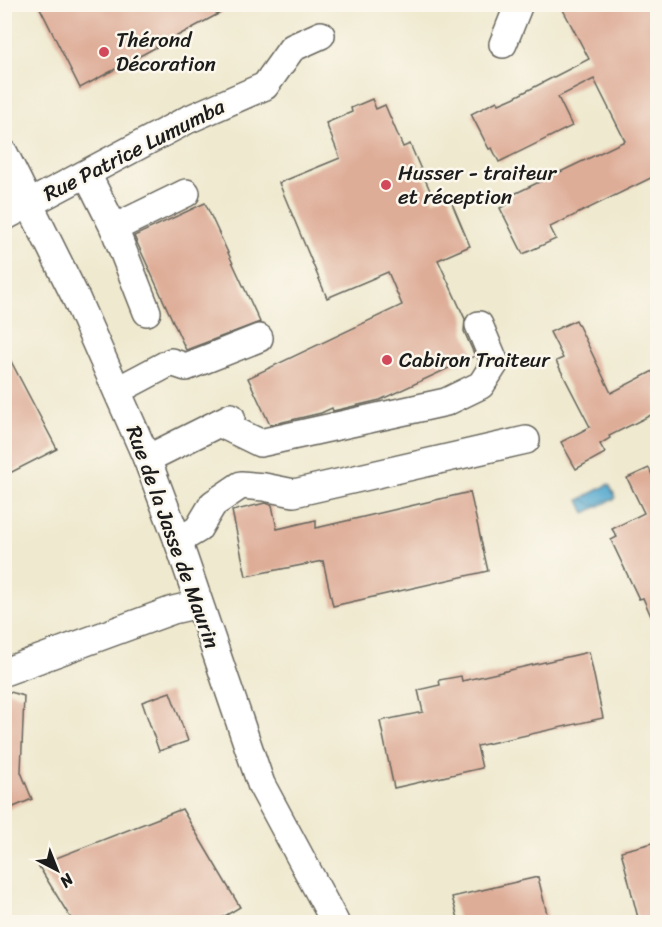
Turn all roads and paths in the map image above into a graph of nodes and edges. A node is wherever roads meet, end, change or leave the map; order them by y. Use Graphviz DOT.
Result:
graph roads {
  1 [pos="519,4"];
  2 [pos="321,35"];
  3 [pos="503,44"];
  4 [pos="4,153"];
  5 [pos="87,174"];
  6 [pos="186,194"];
  7 [pos="30,204"];
  8 [pos="4,217"];
  9 [pos="114,228"];
  10 [pos="147,312"];
  11 [pos="479,325"];
  12 [pos="259,338"];
  13 [pos="118,390"];
  14 [pos="526,440"];
  15 [pos="147,459"];
  16 [pos="178,541"];
  17 [pos="199,604"];
  18 [pos="4,672"];
  19 [pos="335,922"];
  1 -- 3 [label="street"];
  2 -- 5 [label="street, Rue Patrice Lumumba"];
  4 -- 7 [label="street, Rue de la Jasse de Maurin"];
  5 -- 7 [label="street, Rue Patrice Lumumba"];
  5 -- 9 [label="street"];
  6 -- 9 [label="street"];
  7 -- 8 [label="street, Rue Patrice Lumumba"];
  7 -- 13 [label="street, Rue de la Jasse de Maurin"];
  9 -- 10 [label="street"];
  11 -- 15 [label="street"];
  12 -- 13 [label="street"];
  13 -- 15 [label="street, Rue de la Jasse de Maurin"];
  14 -- 16 [label="street"];
  15 -- 16 [label="street, Rue de la Jasse de Maurin"];
  16 -- 17 [label="street, Rue de la Jasse de Maurin"];
  17 -- 18 [label="street"];
  17 -- 19 [label="street, Rue de la Jasse de Maurin"];
}
